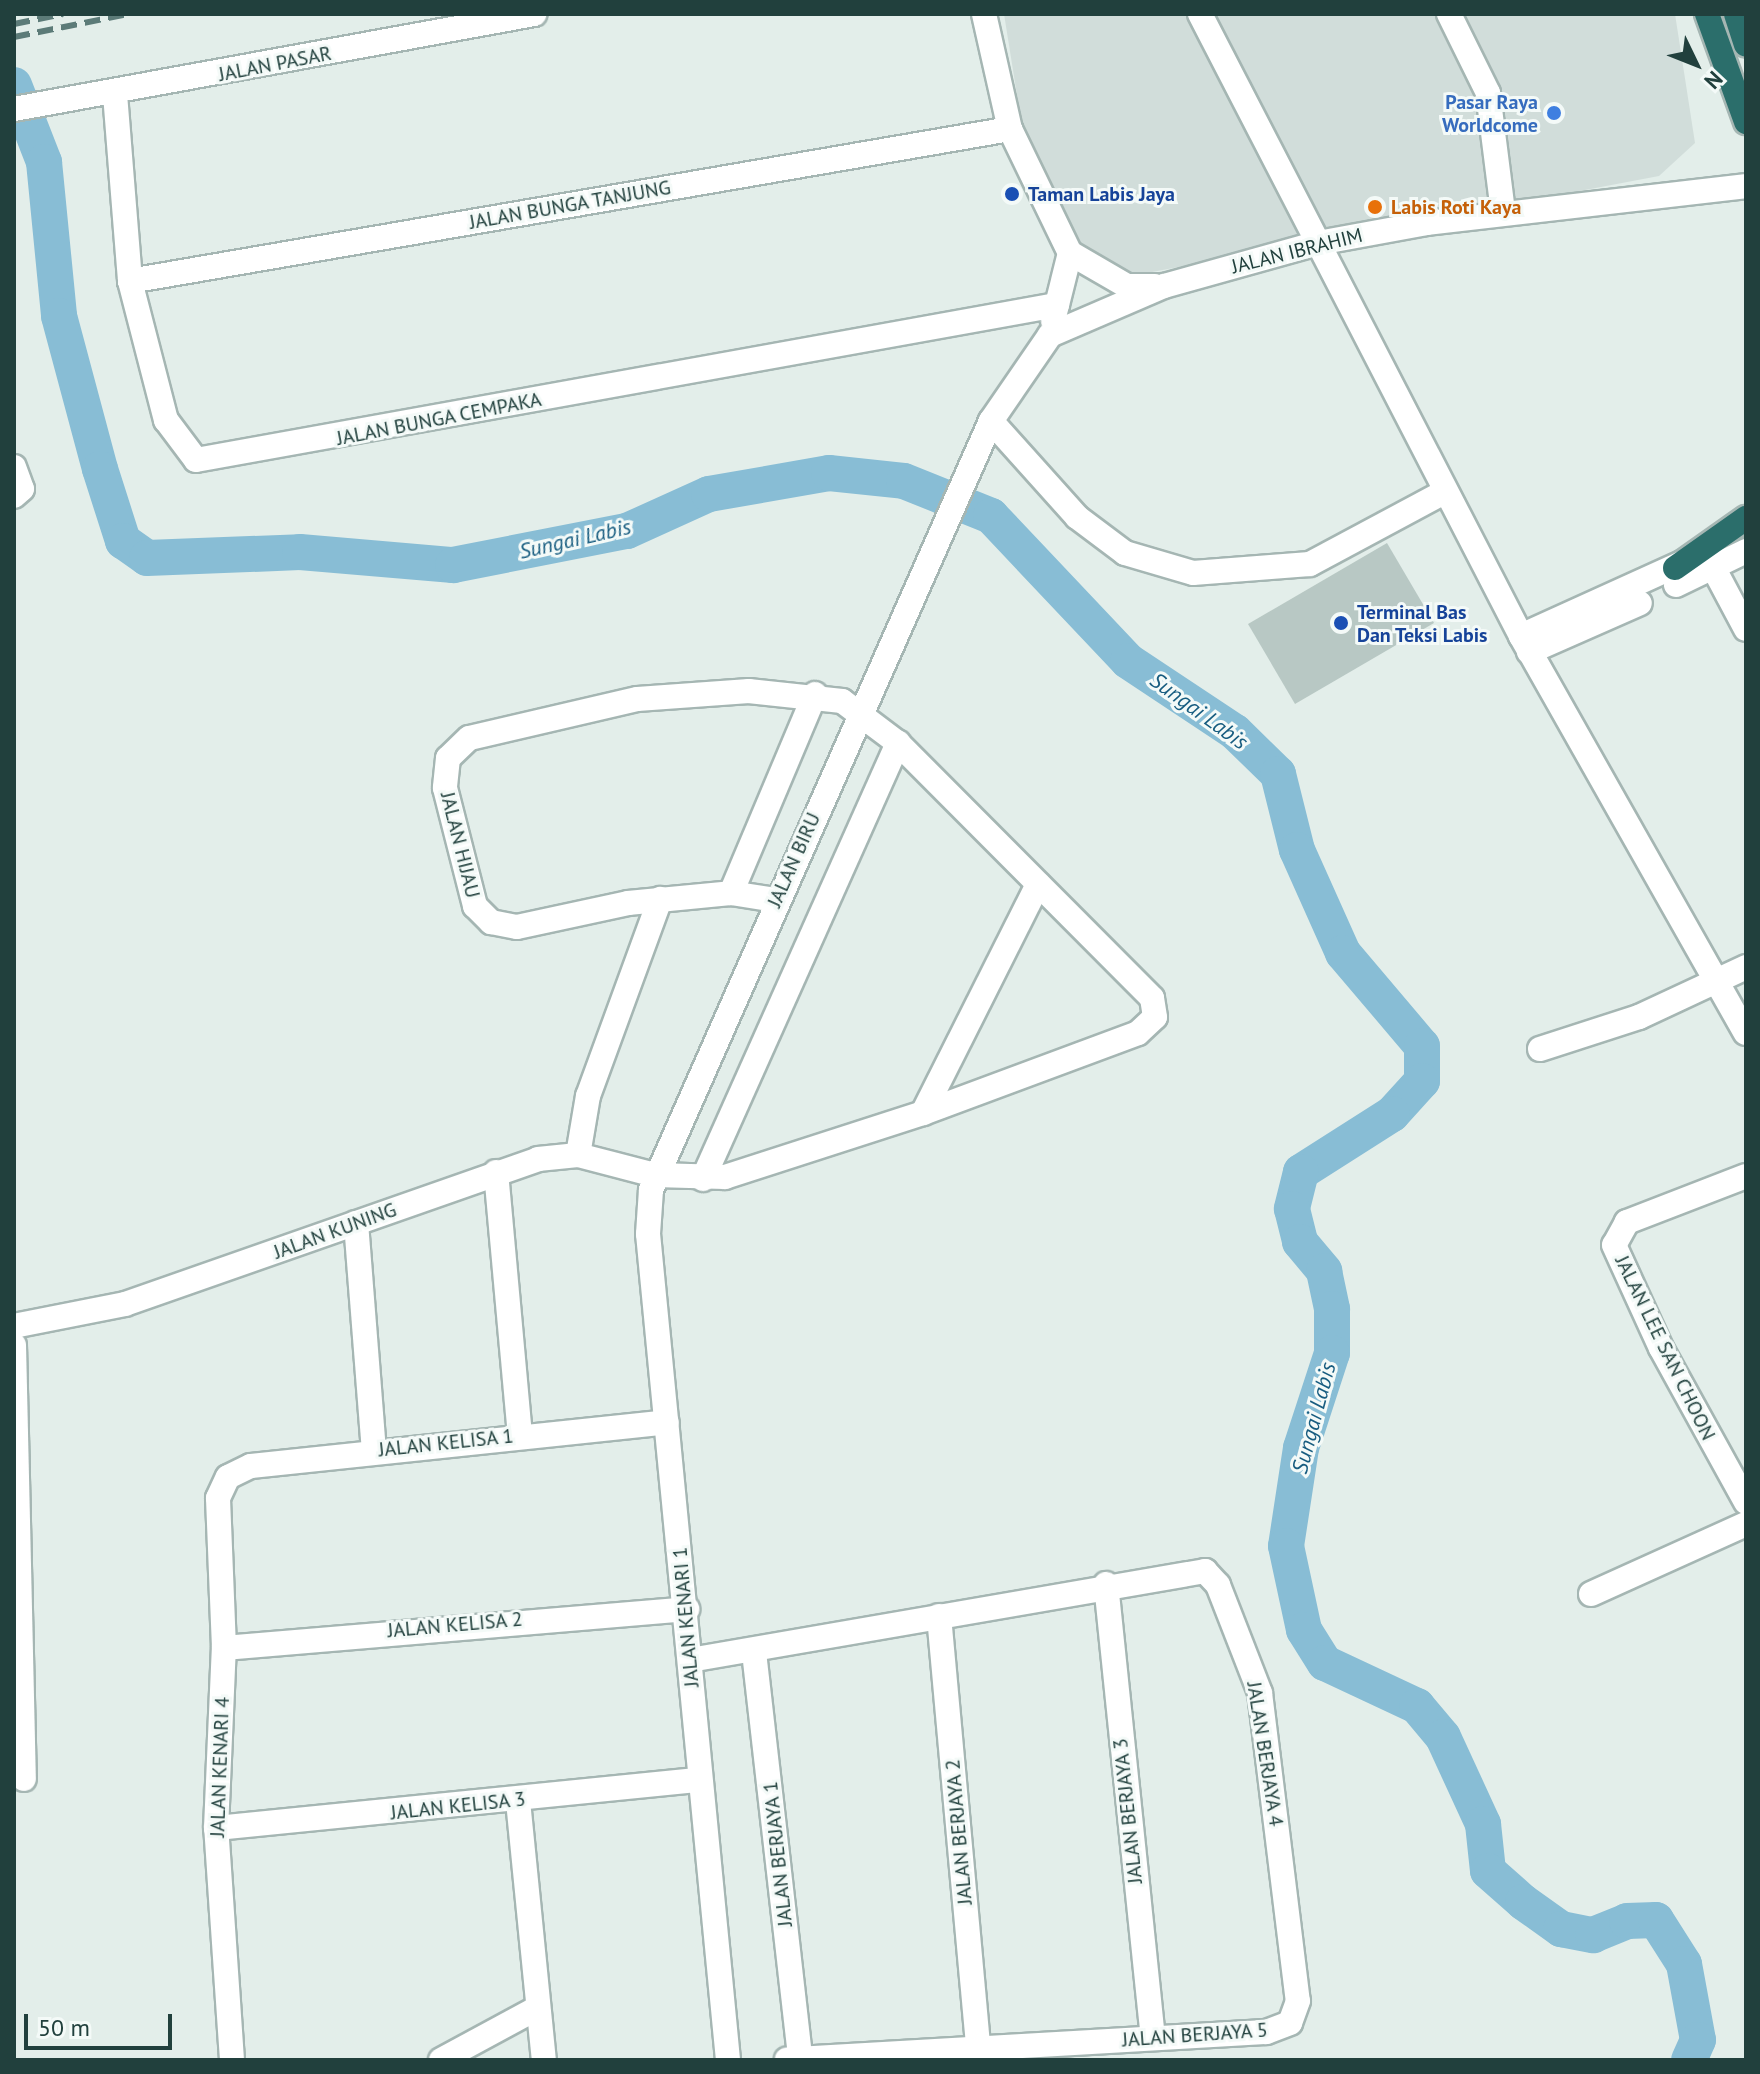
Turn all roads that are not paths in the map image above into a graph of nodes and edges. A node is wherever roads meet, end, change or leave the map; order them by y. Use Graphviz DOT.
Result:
graph roads {
  1 [pos="534,14"];
  2 [pos="984,14"];
  3 [pos="1200,14"];
  4 [pos="1449,14"];
  5 [pos="1707,14"];
  6 [pos="1736,14"];
  7 [pos="1746,44"];
  8 [pos="115,94"];
  9 [pos="14,109"];
  10 [pos="1746,122"];
  11 [pos="1010,129"];
  12 [pos="1746,186"];
  13 [pos="1503,212"];
  14 [pos="1318,243"];
  15 [pos="1070,253"];
  16 [pos="130,281"];
  17 [pos="1164,286"];
  18 [pos="1057,305"];
  19 [pos="1050,335"];
  20 [pos="991,421"];
  21 [pos="14,467"];
  22 [pos="1444,492"];
  23 [pos="14,496"];
  24 [pos="1746,518"];
  25 [pos="1746,529"];
  26 [pos="1746,551"];
  27 [pos="1713,567"];
  28 [pos="1675,568"];
  29 [pos="1746,629"];
  30 [pos="1525,644"];
  31 [pos="815,694"];
  32 [pos="861,712"];
  33 [pos="898,743"];
  34 [pos="1038,884"];
  35 [pos="731,893"];
  36 [pos="660,899"];
  37 [pos="776,900"];
  38 [pos="1746,967"];
  39 [pos="1717,982"];
  40 [pos="1746,1033"];
  41 [pos="1540,1049"];
  42 [pos="923,1113"];
  43 [pos="578,1155"];
  44 [pos="496,1172"];
  45 [pos="655,1175"];
  46 [pos="1746,1176"];
  47 [pos="703,1179"];
  48 [pos="356,1223"];
  49 [pos="14,1326"];
  50 [pos="14,1345"];
  51 [pos="667,1422"];
  52 [pos="520,1435"];
  53 [pos="374,1451"];
  54 [pos="228,1477"];
  55 [pos="17,1482"];
  56 [pos="1746,1502"];
  57 [pos="1746,1524"];
  58 [pos="19,1574"];
  59 [pos="1106,1584"];
  60 [pos="1591,1594"];
  61 [pos="687,1609"];
  62 [pos="939,1616"];
  63 [pos="224,1648"];
  64 [pos="754,1652"];
  65 [pos="690,1660"];
  66 [pos="19,1699"];
  67 [pos="24,1779"];
  68 [pos="700,1780"];
  69 [pos="518,1801"];
  70 [pos="216,1828"];
  71 [pos="1298,2001"];
  72 [pos="537,2008"];
  73 [pos="1153,2038"];
  74 [pos="978,2048"];
  75 [pos="794,2058"];
  76 [pos="232,2060"];
  77 [pos="441,2060"];
  78 [pos="544,2060"];
  79 [pos="728,2060"];
  1 -- 8 [label="street, JALAN PASAR"];
  2 -- 11 [label="street"];
  3 -- 14 [label="street"];
  4 -- 13 [label="street"];
  5 -- 10 [label="highway"];
  6 -- 7 [label="highway"];
  8 -- 9 [label="street, JALAN PASAR"];
  8 -- 16 [label="street, JALAN BUNGA CEMPAKA"];
  11 -- 15 [label="street"];
  11 -- 16 [label="street, JALAN BUNGA TANJUNG"];
  12 -- 13 [label="street, JALAN IBRAHIM"];
  13 -- 14 [label="street, JALAN IBRAHIM"];
  14 -- 17 [label="street, JALAN IBRAHIM"];
  14 -- 22 [label="street"];
  15 -- 17 [label="street"];
  15 -- 18 [label="street"];
  16 -- 18 [label="street, JALAN BUNGA CEMPAKA"];
  17 -- 19 [label="street, JALAN IBRAHIM"];
  18 -- 19 [label="street"];
  19 -- 20 [label="street"];
  20 -- 22 [label="street"];
  20 -- 32 [label="street, JALAN BIRU"];
  21 -- 23 [label="street"];
  22 -- 30 [label="street"];
  24 -- 28 [label="highway"];
  25 -- 28 [label="street"];
  26 -- 27 [label="street"];
  27 -- 29 [label="street"];
  27 -- 30 [label="street"];
  28 -- 30 [label="street"];
  30 -- 39 [label="street"];
  31 -- 32 [label="street, JALAN HIJAU"];
  31 -- 35 [label="street"];
  31 -- 36 [label="street, JALAN HIJAU"];
  32 -- 33 [label="street, JALAN HIJAU"];
  32 -- 37 [label="street, JALAN BIRU"];
  33 -- 34 [label="street, JALAN HIJAU"];
  33 -- 47 [label="street"];
  34 -- 42 [label="street"];
  34 -- 42 [label="street, JALAN HIJAU"];
  35 -- 36 [label="street, JALAN HIJAU"];
  35 -- 37 [label="street, JALAN HIJAU"];
  36 -- 43 [label="street"];
  37 -- 45 [label="street, JALAN BIRU"];
  38 -- 39 [label="street"];
  39 -- 40 [label="street"];
  39 -- 41 [label="street"];
  42 -- 47 [label="street"];
  43 -- 44 [label="street, JALAN KUNING"];
  43 -- 45 [label="street, JALAN KUNING"];
  44 -- 48 [label="street, JALAN KUNING"];
  44 -- 52 [label="street"];
  45 -- 47 [label="street, JALAN KUNING"];
  45 -- 51 [label="street, JALAN KENARI 1"];
  46 -- 56 [label="street, JALAN LEE SAN CHOON"];
  48 -- 49 [label="street, JALAN KUNING"];
  48 -- 53 [label="street"];
  50 -- 55 [label="street"];
  51 -- 52 [label="street, JALAN KELISA 1"];
  51 -- 61 [label="street, JALAN KENARI 1"];
  52 -- 53 [label="street, JALAN KELISA 1"];
  53 -- 54 [label="street, JALAN KELISA 1"];
  54 -- 63 [label="street, JALAN KENARI 4"];
  55 -- 58 [label="street"];
  57 -- 60 [label="street"];
  58 -- 66 [label="street"];
  59 -- 62 [label="street"];
  59 -- 71 [label="street, JALAN BERJAYA 4"];
  59 -- 73 [label="street, JALAN BERJAYA 3"];
  61 -- 63 [label="street, JALAN KELISA 2"];
  61 -- 65 [label="street, JALAN KENARI 1"];
  62 -- 64 [label="street"];
  62 -- 74 [label="street, JALAN BERJAYA 2"];
  63 -- 70 [label="street, JALAN KENARI 4"];
  64 -- 65 [label="street"];
  64 -- 75 [label="street, JALAN BERJAYA 1"];
  65 -- 68 [label="street, JALAN KENARI 1"];
  66 -- 67 [label="street"];
  68 -- 69 [label="street, JALAN KELISA 3"];
  68 -- 79 [label="street, JALAN KENARI 1"];
  69 -- 70 [label="street, JALAN KELISA 3"];
  69 -- 72 [label="street"];
  70 -- 76 [label="street, JALAN KENARI 4"];
  71 -- 73 [label="street, JALAN BERJAYA 5"];
  72 -- 77 [label="street"];
  72 -- 78 [label="street"];
  73 -- 74 [label="street, JALAN BERJAYA 5"];
  74 -- 75 [label="street, JALAN BERJAYA 5"];
}
